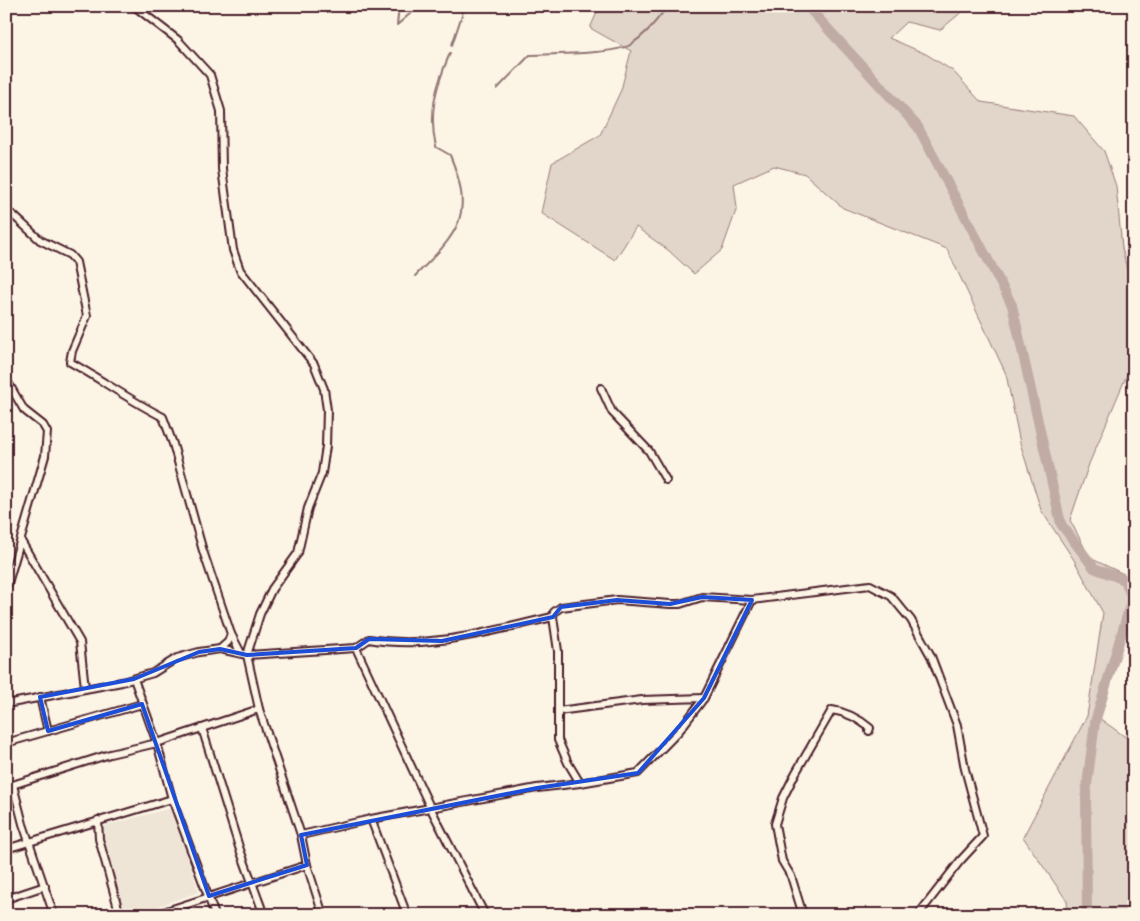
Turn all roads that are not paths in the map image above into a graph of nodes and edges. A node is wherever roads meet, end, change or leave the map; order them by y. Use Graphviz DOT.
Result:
graph roads {
  1 [pos="134,6"];
  2 [pos="6,212"];
  3 [pos="6,379"];
  4 [pos="601,388"];
  5 [pos="666,480"];
  6 [pos="22,541"];
  7 [pos="6,590"];
  8 [pos="752,600"];
  9 [pos="554,618"];
  10 [pos="231,634"];
  11 [pos="356,648"];
  12 [pos="220,649"];
  13 [pos="244,654"];
  14 [pos="134,679"];
  15 [pos="85,688"];
  16 [pos="40,697"];
  17 [pos="704,698"];
  18 [pos="6,704"];
  19 [pos="142,704"];
  20 [pos="259,709"];
  21 [pos="558,711"];
  22 [pos="202,728"];
  23 [pos="48,730"];
  24 [pos="869,731"];
  25 [pos="6,743"];
  26 [pos="157,743"];
  27 [pos="580,783"];
  28 [pos="10,786"];
  29 [pos="172,800"];
  30 [pos="431,809"];
  31 [pos="371,819"];
  32 [pos="98,820"];
  33 [pos="301,836"];
  34 [pos="30,842"];
  35 [pos="6,848"];
  36 [pos="307,865"];
  37 [pos="251,883"];
  38 [pos="45,886"];
  39 [pos="209,896"];
  40 [pos="6,899"];
  41 [pos="54,915"];
  42 [pos="120,915"];
  43 [pos="154,915"];
  44 [pos="215,915"];
  45 [pos="264,915"];
  46 [pos="323,915"];
  47 [pos="407,915"];
  48 [pos="485,915"];
  49 [pos="803,915"];
  50 [pos="918,915"];
  1 -- 13 [label="street"];
  2 -- 10 [label="street"];
  3 -- 6 [label="street"];
  4 -- 5 [label="street"];
  6 -- 7 [label="street"];
  6 -- 15 [label="street"];
  8 -- 9 [label="street"];
  8 -- 17 [label="street"];
  8 -- 50 [label="street"];
  9 -- 11 [label="street"];
  9 -- 21 [label="street"];
  10 -- 12 [label="street"];
  10 -- 13 [label="street"];
  11 -- 13 [label="street"];
  11 -- 30 [label="street"];
  12 -- 13 [label="street"];
  12 -- 14 [label="street"];
  13 -- 20 [label="street"];
  14 -- 15 [label="street"];
  14 -- 19 [label="street"];
  15 -- 16 [label="street"];
  16 -- 18 [label="street"];
  16 -- 23 [label="street"];
  17 -- 21 [label="street"];
  17 -- 27 [label="street"];
  19 -- 23 [label="street"];
  19 -- 26 [label="street"];
  20 -- 22 [label="street"];
  20 -- 33 [label="street"];
  21 -- 27 [label="street"];
  22 -- 26 [label="street"];
  22 -- 37 [label="street"];
  23 -- 25 [label="street"];
  24 -- 49 [label="street"];
  26 -- 28 [label="street"];
  26 -- 29 [label="street"];
  27 -- 30 [label="street"];
  28 -- 34 [label="street"];
  29 -- 32 [label="street"];
  29 -- 39 [label="street"];
  30 -- 31 [label="street"];
  30 -- 48 [label="street"];
  31 -- 33 [label="street"];
  31 -- 47 [label="street"];
  32 -- 34 [label="street"];
  32 -- 42 [label="street"];
  33 -- 36 [label="street"];
  34 -- 35 [label="street"];
  34 -- 38 [label="street"];
  36 -- 37 [label="street"];
  36 -- 46 [label="street"];
  37 -- 39 [label="street"];
  37 -- 45 [label="street"];
  38 -- 40 [label="street"];
  38 -- 41 [label="street"];
  39 -- 43 [label="street"];
  39 -- 44 [label="street"];
}
